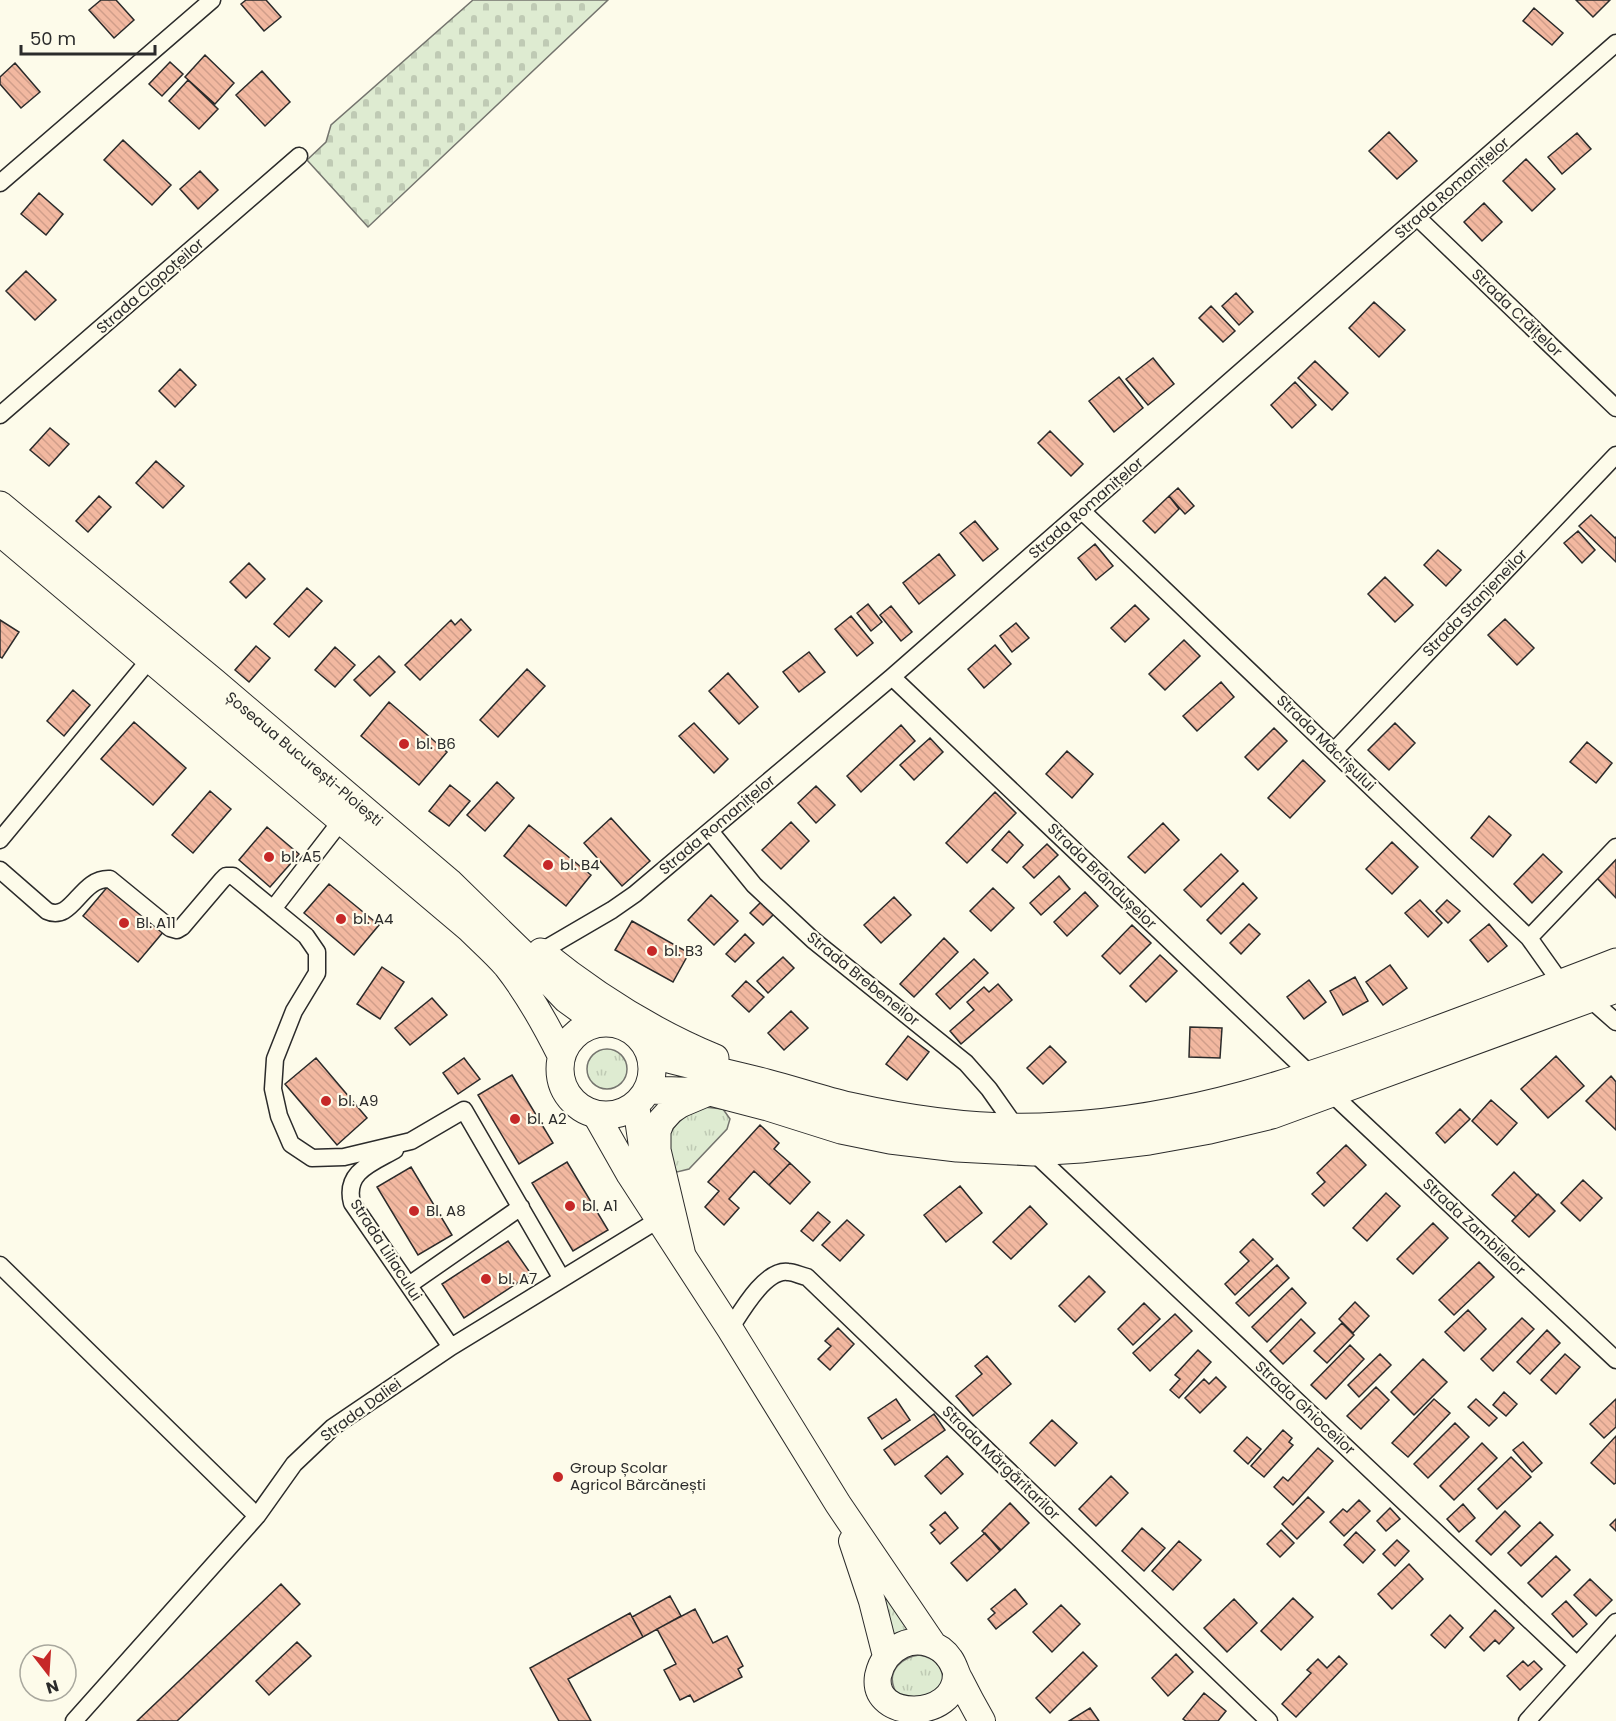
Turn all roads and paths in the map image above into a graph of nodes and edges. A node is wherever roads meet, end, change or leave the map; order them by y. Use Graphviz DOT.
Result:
graph roads {
  1 [pos="212,0"];
  2 [pos="1616,43"];
  3 [pos="299,156"];
  4 [pos="0,183"];
  5 [pos="1418,218"];
  6 [pos="1616,408"];
  7 [pos="0,415"];
  8 [pos="1616,455"];
  9 [pos="0,505"];
  10 [pos="1082,511"];
  11 [pos="0,532"];
  12 [pos="150,659"];
  13 [pos="892,677"];
  14 [pos="1334,751"];
  15 [pos="341,821"];
  16 [pos="710,831"];
  17 [pos="0,840"];
  18 [pos="1616,847"];
  19 [pos="0,870"];
  20 [pos="449,882"];
  21 [pos="273,909"];
  22 [pos="1529,938"];
  23 [pos="540,952"];
  24 [pos="1616,962"];
  25 [pos="1561,983"];
  26 [pos="1616,989"];
  27 [pos="1590,999"];
  28 [pos="1616,1022"];
  29 [pos="599,1023"];
  30 [pos="650,1054"];
  31 [pos="561,1055"];
  32 [pos="1312,1076"];
  33 [pos="795,1091"];
  34 [pos="710,1092"];
  35 [pos="1332,1094"];
  36 [pos="642,1097"];
  37 [pos="596,1115"];
  38 [pos="1016,1126"];
  39 [pos="411,1141"];
  40 [pos="1033,1152"];
  41 [pos="520,1207"];
  42 [pos="658,1220"];
  43 [pos="681,1251"];
  44 [pos="0,1265"];
  45 [pos="562,1279"];
  46 [pos="409,1285"];
  47 [pos="730,1329"];
  48 [pos="452,1347"];
  49 [pos="1616,1360"];
  50 [pos="838,1504"];
  51 [pos="257,1516"];
  52 [pos="1616,1622"];
  53 [pos="933,1644"];
  54 [pos="886,1656"];
  55 [pos="1577,1665"];
  56 [pos="956,1674"];
  57 [pos="922,1717"];
  58 [pos="74,1721"];
  59 [pos="969,1721"];
  60 [pos="982,1721"];
  61 [pos="1269,1721"];
  62 [pos="1527,1721"];
  1 -- 4 [label="street"];
  2 -- 5 [label="street, Strada Romanițelor"];
  3 -- 7 [label="street, Strada Clopoțeilor"];
  5 -- 6 [label="street, Strada Crăițelor"];
  5 -- 10 [label="street, Strada Romanițelor"];
  8 -- 14 [label="street, Strada Stanjeneilor"];
  9 -- 20 [label="highway, Șoseaua București-Ploiești"];
  10 -- 13 [label="street, Strada Romanițelor"];
  10 -- 14 [label="street, Strada Măcrișului"];
  11 -- 12 [label="highway, Șoseaua București-Ploiești"];
  12 -- 15 [label="highway, Șoseaua București-Ploiești"];
  12 -- 17 [label="street"];
  13 -- 16 [label="street, Strada Romanițelor"];
  13 -- 32 [label="street, Strada Brândușelor"];
  14 -- 22 [label="street, Strada Măcrișului"];
  15 -- 21 [label="street"];
  15 -- 31 [label="highway, Șoseaua București-Ploiești"];
  16 -- 23 [label="street, Strada Romanițelor"];
  16 -- 38 [label="street, Strada Brebeneilor"];
  18 -- 22 [label="street"];
  19 -- 21 [label="street"];
  20 -- 23 [label="highway"];
  20 -- 29 [label="highway, Șoseaua București-Ploiești"];
  21 -- 39 [label="street"];
  22 -- 25 [label="street, Strada Măcrișului"];
  23 -- 33 [label="highway"];
  24 -- 25 [label="highway"];
  25 -- 32 [label="highway"];
  26 -- 27 [label="highway"];
  27 -- 28 [label="street"];
  27 -- 35 [label="highway"];
  29 -- 30 [label="highway"];
  29 -- 31 [label="highway"];
  30 -- 33 [label="highway"];
  30 -- 36 [label="highway"];
  31 -- 37 [label="highway"];
  32 -- 38 [label="highway"];
  33 -- 38 [label="highway"];
  34 -- 36 [label="highway"];
  34 -- 40 [label="highway"];
  34 -- 43 [label="highway"];
  35 -- 40 [label="highway"];
  35 -- 49 [label="street, Strada Zambilelor"];
  36 -- 37 [label="highway"];
  36 -- 43 [label="main road"];
  37 -- 42 [label="main road"];
  39 -- 41 [label="street"];
  39 -- 46 [label="street, Strada Liliacului"];
  40 -- 55 [label="street, Strada Ghioceilor"];
  41 -- 45 [label="street"];
  41 -- 46 [label="street"];
  42 -- 43 [label="main road"];
  42 -- 45 [label="street, Strada Daliei"];
  43 -- 47 [label="main road"];
  44 -- 51 [label="street"];
  45 -- 48 [label="street, Strada Daliei"];
  46 -- 48 [label="street, Strada Liliacului"];
  47 -- 50 [label="main road"];
  47 -- 61 [label="street, Strada Mărgăritarilor"];
  48 -- 51 [label="street, Strada Daliei"];
  50 -- 53 [label="main road"];
  50 -- 54 [label="main road"];
  51 -- 58 [label="street, Strada Daliei"];
  52 -- 55 [label="street"];
  53 -- 54 [label="main road"];
  53 -- 56 [label="main road"];
  54 -- 57 [label="main road"];
  55 -- 62 [label="street"];
  56 -- 57 [label="main road"];
  56 -- 60 [label="main road"];
  57 -- 59 [label="main road"];
}
